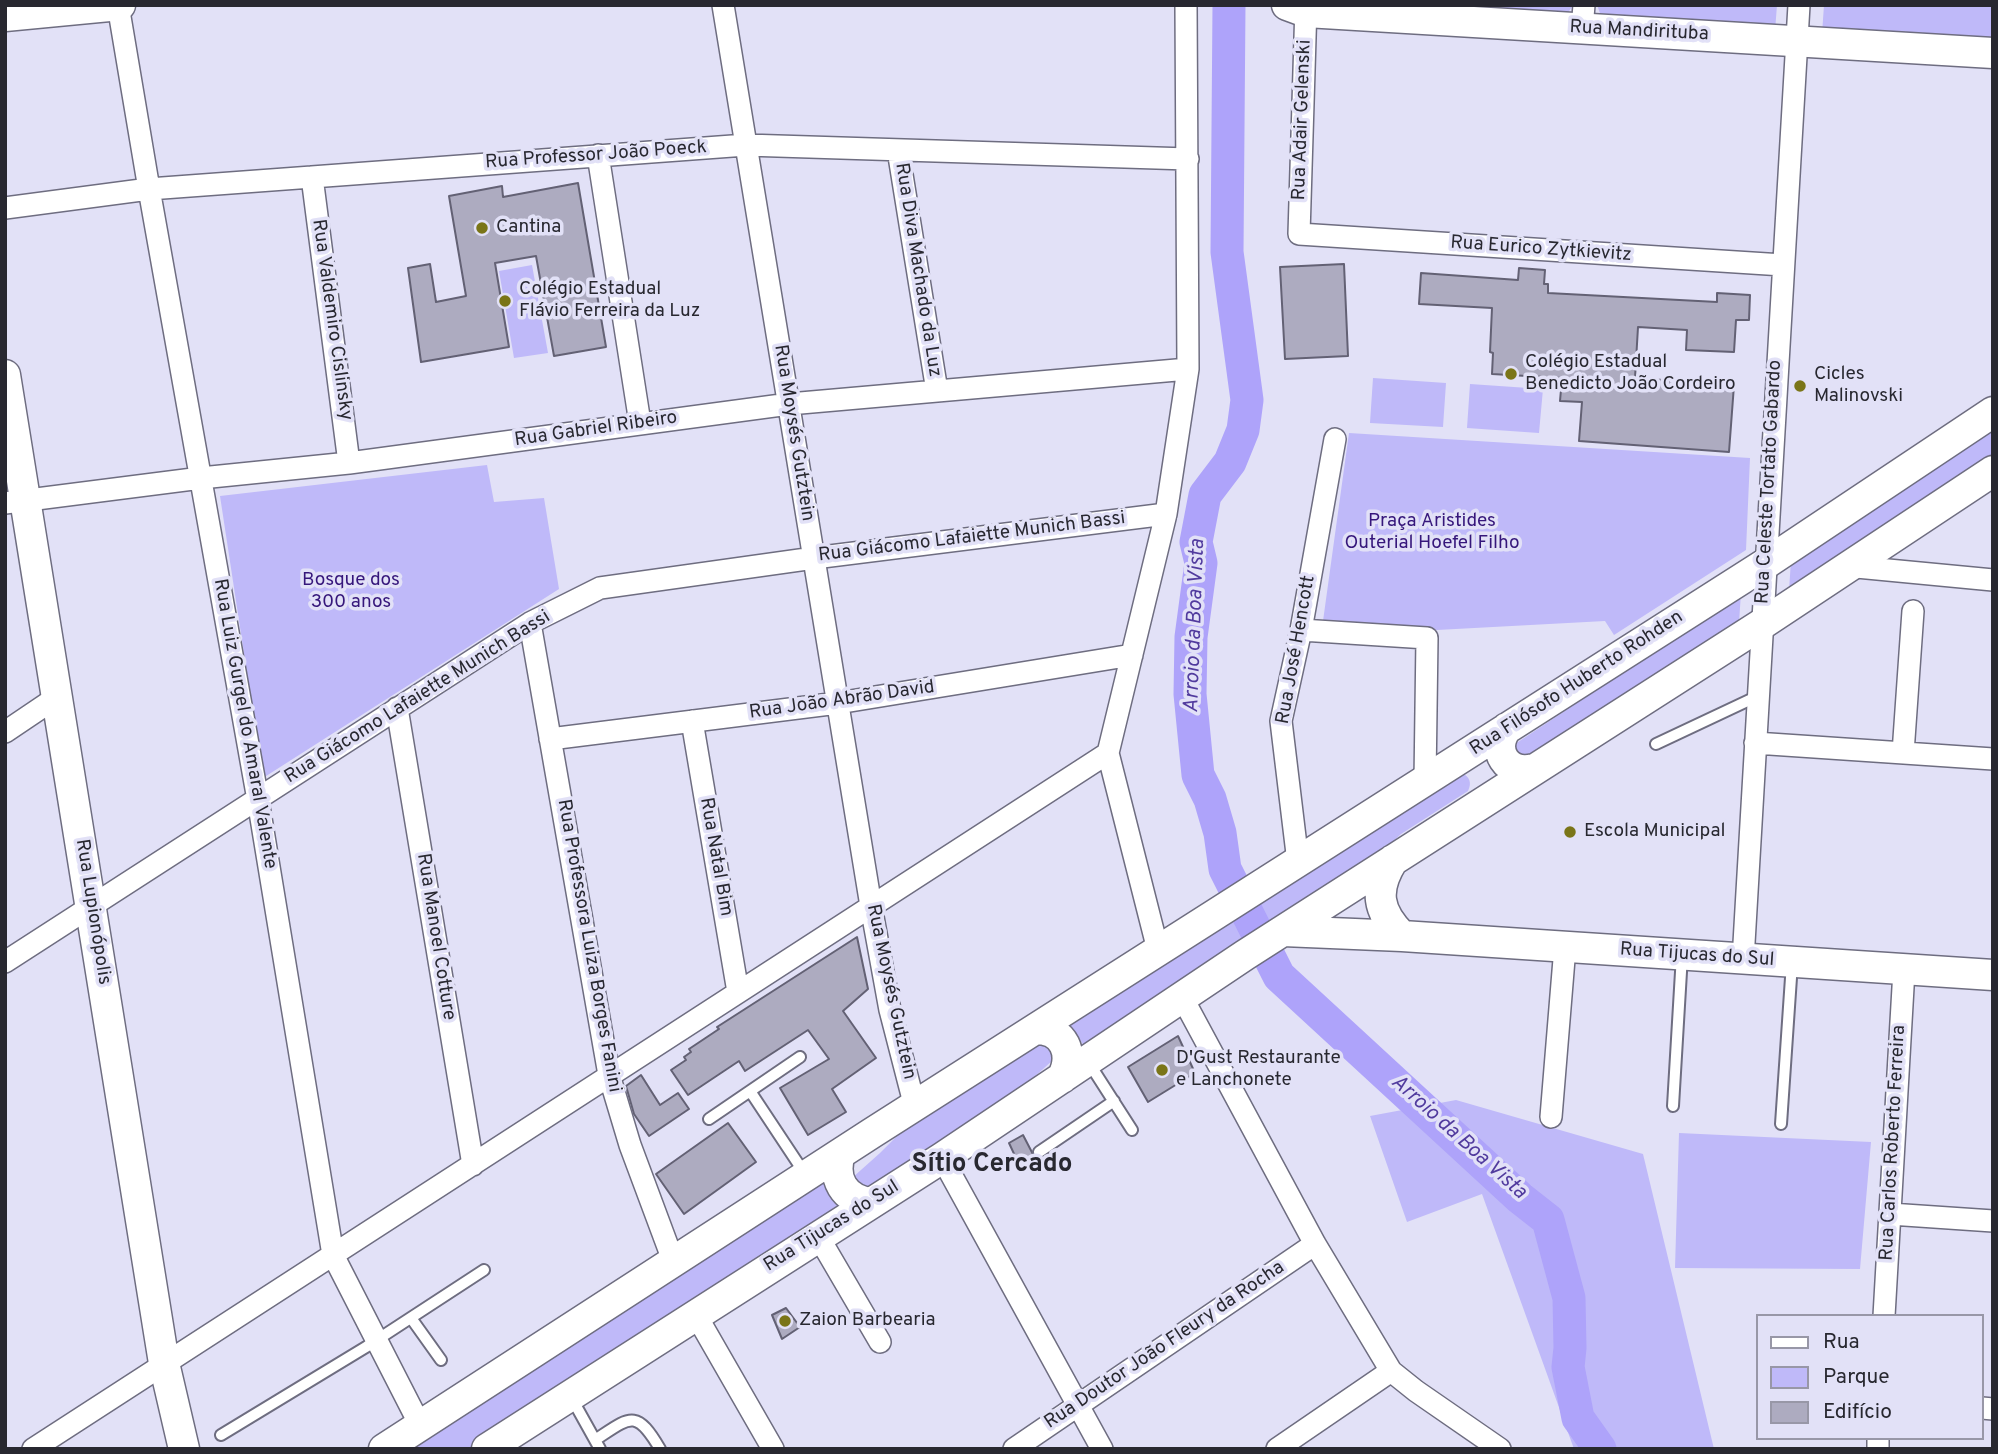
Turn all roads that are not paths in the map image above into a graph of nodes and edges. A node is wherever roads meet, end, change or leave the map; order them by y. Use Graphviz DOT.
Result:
graph roads {
  1 [pos="119,5"];
  2 [pos="723,5"];
  3 [pos="1186,5"];
  4 [pos="1799,5"];
  5 [pos="1300,8"];
  6 [pos="5,16"];
  7 [pos="1583,17"];
  8 [pos="1797,41"];
  9 [pos="1993,53"];
  10 [pos="746,145"];
  11 [pos="898,150"];
  12 [pos="598,155"];
  13 [pos="1188,159"];
  14 [pos="312,177"];
  15 [pos="149,189"];
  16 [pos="5,208"];
  17 [pos="1299,234"];
  18 [pos="1783,265"];
  19 [pos="1188,369"];
  20 [pos="5,375"];
  21 [pos="937,391"];
  22 [pos="789,404"];
  23 [pos="1993,412"];
  24 [pos="640,423"];
  25 [pos="1335,439"];
  26 [pos="349,463"];
  27 [pos="1993,471"];
  28 [pos="201,478"];
  29 [pos="15,502"];
  30 [pos="1166,514"];
  31 [pos="1900,531"];
  32 [pos="814,558"];
  33 [pos="1765,564"];
  34 [pos="1846,566"];
  35 [pos="1935,576"];
  36 [pos="1993,580"];
  37 [pos="1913,611"];
  38 [pos="530,623"];
  39 [pos="1762,624"];
  40 [pos="1301,630"];
  41 [pos="1132,655"];
  42 [pos="1758,696"];
  43 [pos="57,697"];
  44 [pos="838,703"];
  45 [pos="397,708"];
  46 [pos="692,721"];
  47 [pos="1507,728"];
  48 [pos="5,732"];
  49 [pos="550,738"];
  50 [pos="1755,743"];
  51 [pos="1657,744"];
  52 [pos="1108,753"];
  53 [pos="1903,753"];
  54 [pos="1993,759"];
  55 [pos="1456,761"];
  56 [pos="1534,769"];
  57 [pos="1425,781"];
  58 [pos="258,800"];
  59 [pos="1485,801"];
  60 [pos="1393,860"];
  61 [pos="1298,862"];
  62 [pos="91,906"];
  63 [pos="871,906"];
  64 [pos="1282,932"];
  65 [pos="1402,936"];
  66 [pos="1565,947"];
  67 [pos="1158,950"];
  68 [pos="1682,955"];
  69 [pos="1743,960"];
  70 [pos="5,962"];
  71 [pos="1791,963"];
  72 [pos="1904,970"];
  73 [pos="1993,975"];
  74 [pos="738,992"];
  75 [pos="1182,997"];
  76 [pos="1036,1029"];
  77 [pos="800,1057"];
  78 [pos="1087,1061"];
  79 [pos="609,1075"];
  80 [pos="1062,1078"];
  81 [pos="750,1091"];
  82 [pos="1114,1101"];
  83 [pos="1673,1106"];
  84 [pos="915,1107"];
  85 [pos="1551,1116"];
  86 [pos="709,1119"];
  87 [pos="1781,1124"];
  88 [pos="1132,1130"];
  89 [pos="1038,1152"];
  90 [pos="840,1154"];
  91 [pos="942,1158"];
  92 [pos="473,1165"];
  93 [pos="806,1176"];
  94 [pos="870,1203"];
  95 [pos="1890,1214"];
  96 [pos="1993,1221"];
  97 [pos="818,1236"];
  98 [pos="1315,1244"];
  99 [pos="333,1255"];
  100 [pos="674,1263"];
  101 [pos="484,1270"];
  102 [pos="1884,1314"];
  103 [pos="696,1315"];
  104 [pos="411,1318"];
  105 [pos="376,1341"];
  106 [pos="880,1342"];
  107 [pos="441,1360"];
  108 [pos="164,1363"];
  109 [pos="1391,1371"];
  110 [pos="570,1394"];
  111 [pos="1078,1406"];
  112 [pos="420,1426"];
  113 [pos="221,1435"];
  114 [pos="597,1444"];
  115 [pos="33,1449"];
  116 [pos="184,1449"];
  117 [pos="384,1449"];
  118 [pos="487,1449"];
  119 [pos="660,1449"];
  120 [pos="773,1449"];
  121 [pos="1014,1449"];
  122 [pos="1102,1449"];
  123 [pos="1277,1449"];
  124 [pos="1500,1449"];
  1 -- 6 [label="main road"];
  1 -- 15 [label="street, Rua Luiz Gurgel do Amaral Valente"];
  2 -- 10 [label="street, Rua Moysés Gutztein"];
  3 -- 13 [label="street"];
  4 -- 8 [label="street, Rua Celeste Tortato Gabardo"];
  5 -- 7 [label="main road, Rua Mandirituba"];
  5 -- 17 [label="street, Rua Adair Gelenski"];
  7 -- 8 [label="main road, Rua Mandirituba"];
  8 -- 9 [label="main road, Rua Mandirituba"];
  8 -- 18 [label="street, Rua Celeste Tortato Gabardo"];
  10 -- 11 [label="street, Rua Professor João Poeck"];
  10 -- 12 [label="street, Rua Professor João Poeck"];
  10 -- 22 [label="street, Rua Moysés Gutztein"];
  11 -- 13 [label="street, Rua Professor João Poeck"];
  11 -- 21 [label="street, Rua Diva Machado da Luz"];
  12 -- 14 [label="street, Rua Professor João Poeck"];
  12 -- 24 [label="street"];
  13 -- 19 [label="street"];
  14 -- 15 [label="street, Rua Professor João Poeck"];
  14 -- 26 [label="street, Rua Valdemiro Cislinsky"];
  15 -- 16 [label="street, Rua Professor João Poeck"];
  15 -- 28 [label="street, Rua Luiz Gurgel do Amaral Valente"];
  17 -- 18 [label="street, Rua Eurico Zytkievitz"];
  18 -- 33 [label="street, Rua Celeste Tortato Gabardo"];
  19 -- 21 [label="street, Rua Gabriel Ribeiro"];
  19 -- 30 [label="street"];
  20 -- 29 [label="main road, Rua Lupionópolis"];
  21 -- 22 [label="street, Rua Gabriel Ribeiro"];
  22 -- 24 [label="street, Rua Gabriel Ribeiro"];
  22 -- 32 [label="street, Rua Moysés Gutztein"];
  23 -- 33 [label="main road, Rua Filósofo Huberto Rohden"];
  24 -- 26 [label="street, Rua Gabriel Ribeiro"];
  25 -- 40 [label="street, Rua José Hencott"];
  26 -- 28 [label="street, Rua Gabriel Ribeiro"];
  27 -- 31 [label="main road"];
  28 -- 29 [label="street, Rua Gabriel Ribeiro"];
  28 -- 58 [label="street, Rua Luiz Gurgel do Amaral Valente"];
  29 -- 43 [label="main road, Rua Lupionópolis"];
  30 -- 32 [label="street, Rua Giácomo Lafaiette Munich Bassi"];
  30 -- 41 [label="street"];
  31 -- 34 [label="main road"];
  31 -- 35 [label="street"];
  32 -- 38 [label="street, Rua Giácomo Lafaiette Munich Bassi"];
  32 -- 44 [label="street, Rua Moysés Gutztein"];
  33 -- 39 [label="street, Rua Celeste Tortato Gabardo"];
  33 -- 47 [label="main road, Rua Filósofo Huberto Rohden"];
  34 -- 35 [label="street"];
  34 -- 39 [label="main road"];
  35 -- 36 [label="street"];
  37 -- 53 [label="street"];
  38 -- 45 [label="street, Rua Giácomo Lafaiette Munich Bassi"];
  38 -- 49 [label="street, Rua Professora Luiza Borges Fanini"];
  39 -- 42 [label="street, Rua Celeste Tortato Gabardo"];
  39 -- 56 [label="main road"];
  40 -- 57 [label="street"];
  40 -- 61 [label="street, Rua José Hencott"];
  41 -- 44 [label="street, Rua João Abrão David"];
  41 -- 52 [label="street"];
  42 -- 50 [label="street, Rua Celeste Tortato Gabardo"];
  42 -- 51 [label="lane"];
  43 -- 48 [label="street"];
  43 -- 62 [label="main road, Rua Lupionópolis"];
  44 -- 46 [label="street, Rua João Abrão David"];
  44 -- 63 [label="street, Rua Moysés Gutztein"];
  45 -- 58 [label="street, Rua Giácomo Lafaiette Munich Bassi"];
  45 -- 92 [label="street, Rua Manoel Cotture"];
  46 -- 49 [label="street, Rua João Abrão David"];
  46 -- 74 [label="street, Rua Natal Bim"];
  47 -- 55 [label="main road, Rua Filósofo Huberto Rohden"];
  47 -- 56 [label="main road"];
  49 -- 79 [label="street, Rua Professora Luiza Borges Fanini"];
  50 -- 53 [label="street"];
  50 -- 69 [label="street, Rua Celeste Tortato Gabardo"];
  52 -- 63 [label="street"];
  52 -- 67 [label="street"];
  53 -- 54 [label="street"];
  55 -- 57 [label="main road, Rua Filósofo Huberto Rohden"];
  55 -- 59 [label="main road"];
  56 -- 59 [label="main road"];
  57 -- 61 [label="main road, Rua Filósofo Huberto Rohden"];
  58 -- 62 [label="street, Rua Giácomo Lafaiette Munich Bassi"];
  58 -- 99 [label="street, Rua Luiz Gurgel do Amaral Valente"];
  59 -- 60 [label="main road"];
  60 -- 64 [label="main road"];
  60 -- 65 [label="main road"];
  61 -- 67 [label="main road, Rua Filósofo Huberto Rohden"];
  62 -- 70 [label="street, Rua Giácomo Lafaiette Munich Bassi"];
  62 -- 108 [label="main road, Rua Lupionópolis"];
  63 -- 74 [label="street"];
  63 -- 84 [label="street, Rua Moysés Gutztein"];
  64 -- 65 [label="main road, Rua Tijucas do Sul"];
  64 -- 75 [label="main road, Rua Tijucas do Sul"];
  65 -- 66 [label="main road, Rua Tijucas do Sul"];
  66 -- 68 [label="main road, Rua Tijucas do Sul"];
  66 -- 85 [label="street"];
  67 -- 76 [label="main road"];
  68 -- 69 [label="main road, Rua Tijucas do Sul"];
  68 -- 83 [label="lane"];
  69 -- 71 [label="main road, Rua Tijucas do Sul"];
  71 -- 72 [label="main road, Rua Tijucas do Sul"];
  71 -- 87 [label="lane"];
  72 -- 73 [label="main road, Rua Tijucas do Sul"];
  72 -- 95 [label="street, Rua Carlos Roberto Ferreira"];
  74 -- 79 [label="street"];
  75 -- 78 [label="main road, Rua Tijucas do Sul"];
  75 -- 98 [label="street"];
  76 -- 80 [label="main road"];
  76 -- 84 [label="main road"];
  77 -- 81 [label="lane"];
  78 -- 80 [label="main road, Rua Tijucas do Sul"];
  78 -- 82 [label="lane"];
  79 -- 92 [label="street"];
  79 -- 100 [label="street, Rua Professora Luiza Borges Fanini"];
  80 -- 91 [label="main road, Rua Tijucas do Sul"];
  81 -- 86 [label="lane"];
  81 -- 93 [label="lane"];
  82 -- 88 [label="lane"];
  82 -- 89 [label="lane"];
  84 -- 90 [label="main road"];
  90 -- 93 [label="main road"];
  90 -- 94 [label="main road"];
  91 -- 94 [label="main road, Rua Tijucas do Sul"];
  91 -- 111 [label="street"];
  92 -- 99 [label="street"];
  93 -- 100 [label="main road"];
  94 -- 97 [label="main road, Rua Tijucas do Sul"];
  95 -- 96 [label="street"];
  95 -- 102 [label="street, Rua Carlos Roberto Ferreira"];
  97 -- 103 [label="main road, Rua Tijucas do Sul"];
  97 -- 106 [label="street"];
  98 -- 109 [label="street"];
  98 -- 111 [label="street, Rua Doutor João Fleury da Rocha"];
  99 -- 105 [label="street, Rua Luiz Gurgel do Amaral Valente"];
  99 -- 108 [label="street"];
  100 -- 112 [label="main road"];
  101 -- 104 [label="lane"];
  103 -- 110 [label="main road, Rua Tijucas do Sul"];
  103 -- 120 [label="street"];
  104 -- 105 [label="lane"];
  104 -- 107 [label="lane"];
  105 -- 112 [label="street, Rua Luiz Gurgel do Amaral Valente"];
  105 -- 113 [label="lane"];
  108 -- 115 [label="street"];
  108 -- 116 [label="main road, Rua Lupionópolis"];
  109 -- 123 [label="street"];
  109 -- 124 [label="street"];
  110 -- 114 [label="lane"];
  110 -- 118 [label="main road, Rua Tijucas do Sul"];
  111 -- 121 [label="street, Rua Doutor João Fleury da Rocha"];
  111 -- 122 [label="street"];
  112 -- 117 [label="main road"];
  114 -- 119 [label="lane"];
}
